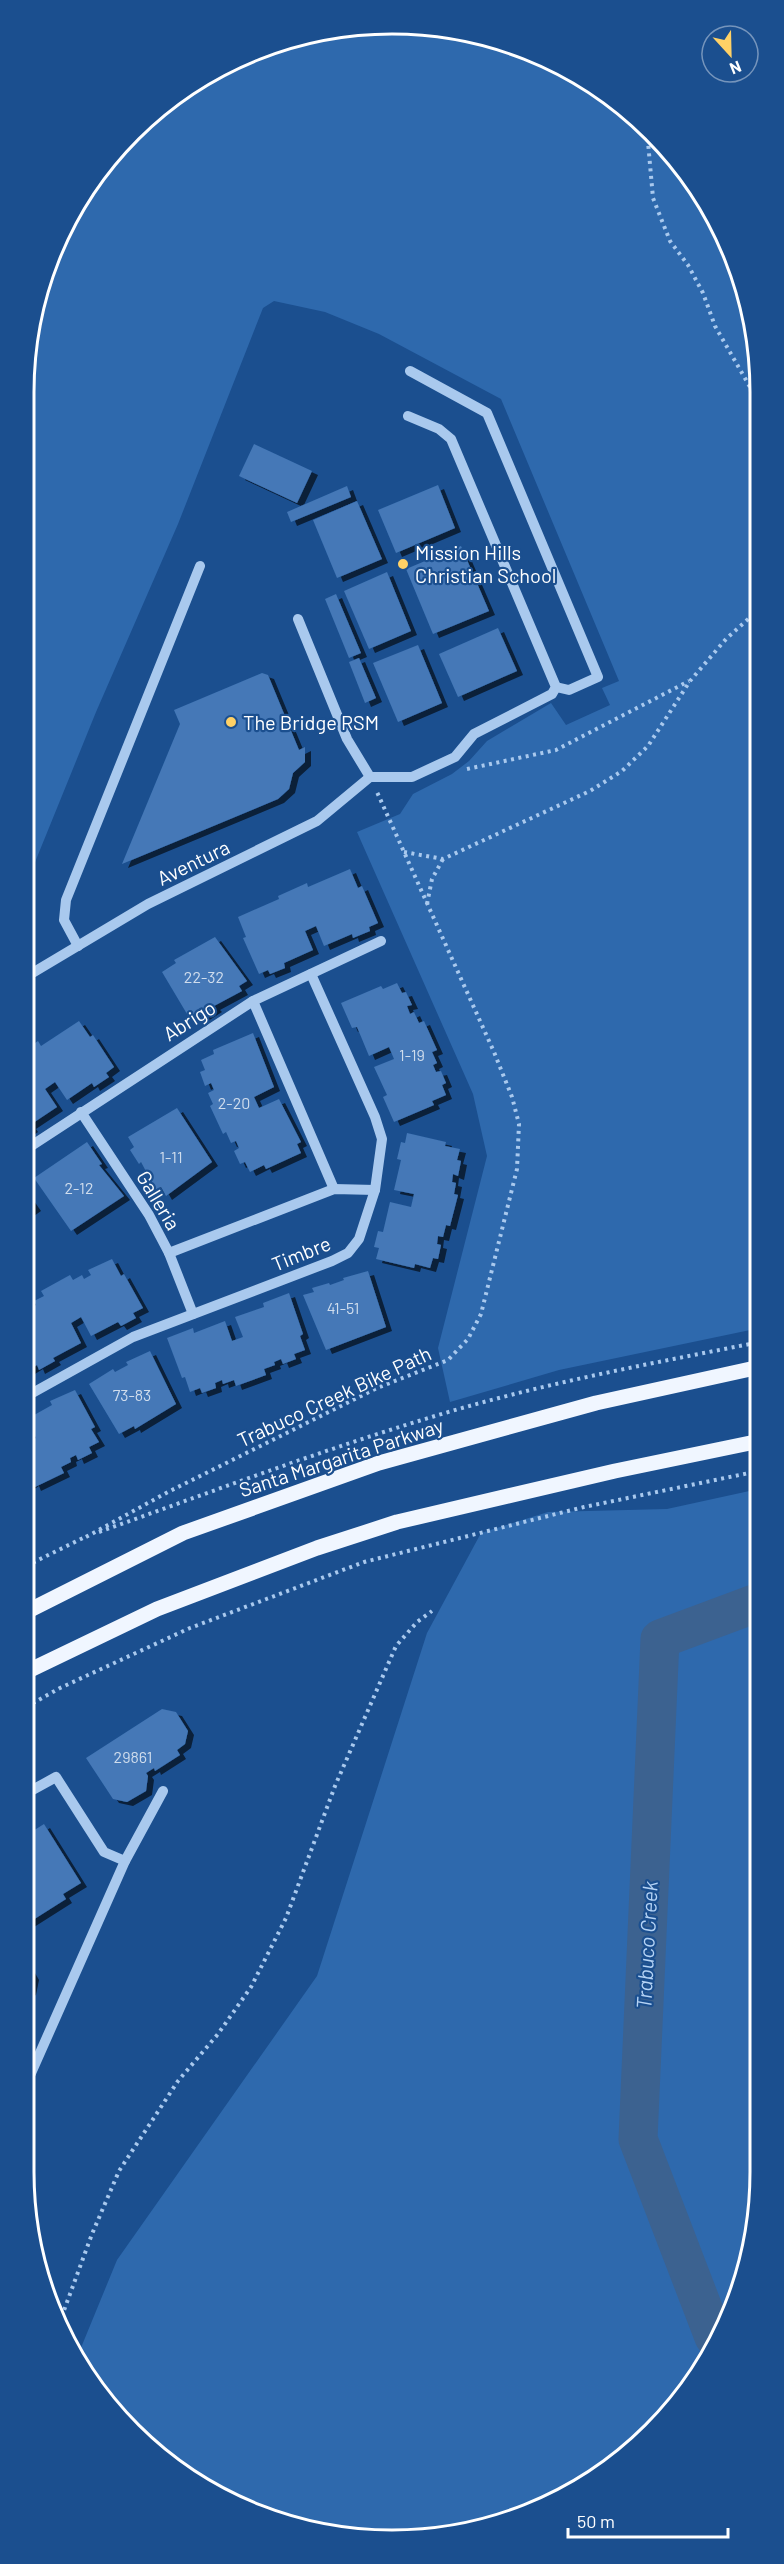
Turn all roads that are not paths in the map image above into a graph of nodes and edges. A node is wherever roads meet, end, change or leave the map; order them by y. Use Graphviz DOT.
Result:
graph roads {
  1 [pos="410,372"];
  2 [pos="408,416"];
  3 [pos="200,566"];
  4 [pos="297,619"];
  5 [pos="556,687"];
  6 [pos="370,777"];
  7 [pos="381,941"];
  8 [pos="78,946"];
  9 [pos="35,971"];
  10 [pos="311,974"];
  11 [pos="253,1001"];
  12 [pos="81,1112"];
  13 [pos="35,1143"];
  14 [pos="334,1189"];
  15 [pos="375,1190"];
  16 [pos="169,1252"];
  17 [pos="192,1314"];
  18 [pos="750,1369"];
  19 [pos="35,1392"];
  20 [pos="750,1443"];
  21 [pos="35,1607"];
  22 [pos="35,1668"];
  23 [pos="35,1789"];
  24 [pos="163,1791"];
  25 [pos="125,1861"];
  26 [pos="35,2064"];
  1 -- 5 [label="street"];
  2 -- 5 [label="street"];
  3 -- 8 [label="street"];
  4 -- 6 [label="street"];
  5 -- 6 [label="street"];
  6 -- 8 [label="street, Aventura"];
  7 -- 10 [label="street, Abrigo"];
  8 -- 9 [label="street, Aventura"];
  10 -- 11 [label="street, Abrigo"];
  10 -- 15 [label="street, Timbre"];
  11 -- 12 [label="street, Abrigo"];
  11 -- 14 [label="street"];
  12 -- 13 [label="street, Abrigo"];
  12 -- 16 [label="street, Galleria"];
  14 -- 15 [label="street"];
  14 -- 16 [label="street"];
  15 -- 17 [label="street, Timbre"];
  16 -- 17 [label="street, Galleria"];
  17 -- 19 [label="street, Timbre"];
  18 -- 21 [label="main road, Santa Margarita Parkway"];
  20 -- 22 [label="main road"];
  23 -- 25 [label="street"];
  24 -- 25 [label="street"];
  25 -- 26 [label="street"];
}
